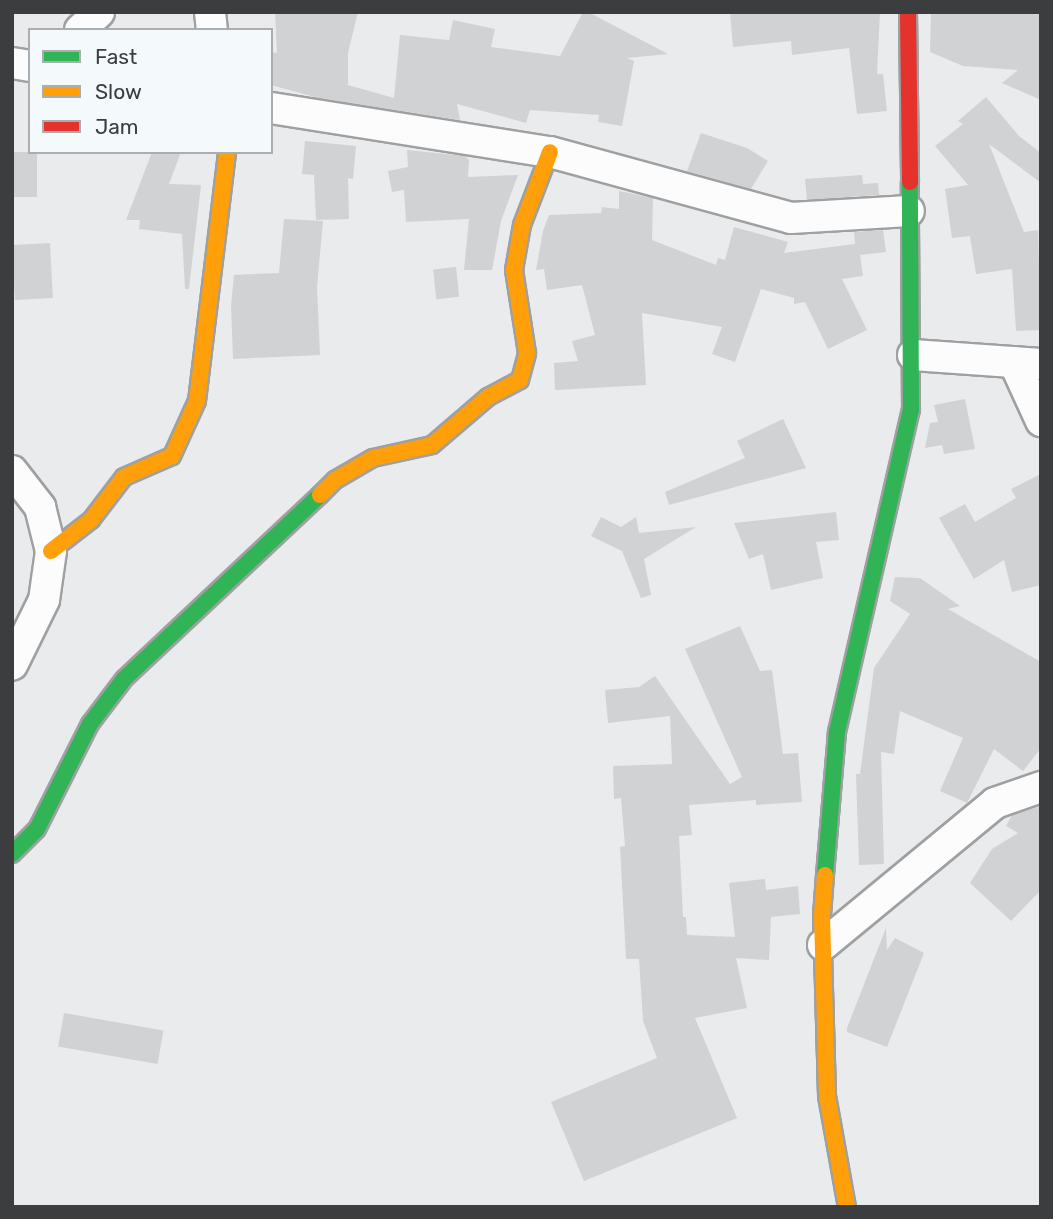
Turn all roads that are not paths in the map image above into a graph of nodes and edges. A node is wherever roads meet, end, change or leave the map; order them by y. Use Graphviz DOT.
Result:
graph roads {
  1 [pos="99,12"];
  2 [pos="908,12"];
  3 [pos="81,28"];
  4 [pos="273,108"];
  5 [pos="550,152"];
  6 [pos="227,154"];
  7 [pos="909,211"];
  8 [pos="913,355"];
  9 [pos="1027,363"];
  10 [pos="1041,421"];
  11 [pos="12,471"];
  12 [pos="51,551"];
  13 [pos="12,665"];
  14 [pos="1041,787"];
  15 [pos="12,854"];
  16 [pos="823,945"];
  17 [pos="847,1207"];
  1 -- 3 [label="street"];
  2 -- 7 [label="street"];
  4 -- 5 [label="street"];
  5 -- 7 [label="street"];
  5 -- 15 [label="street"];
  6 -- 12 [label="street"];
  7 -- 8 [label="street"];
  8 -- 9 [label="street"];
  8 -- 16 [label="street"];
  9 -- 10 [label="street"];
  11 -- 12 [label="street"];
  12 -- 13 [label="street"];
  14 -- 16 [label="street"];
  16 -- 17 [label="street"];
}
